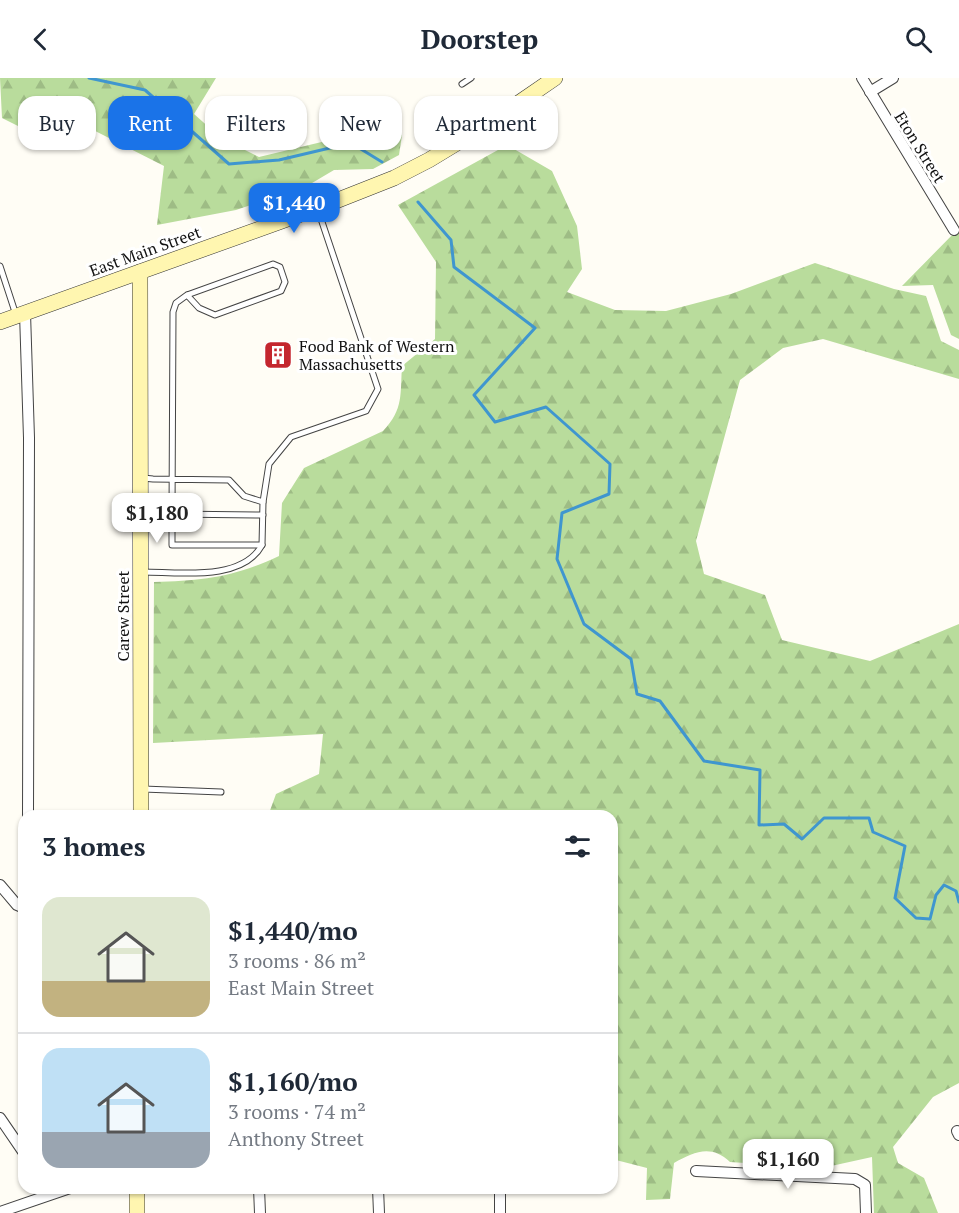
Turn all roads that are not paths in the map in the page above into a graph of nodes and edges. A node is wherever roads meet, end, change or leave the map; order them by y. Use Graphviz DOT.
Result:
graph roads {
  1 [pos="471,78"];
  2 [pos="862,78"];
  3 [pos="892,78"];
  4 [pos="547,80"];
  5 [pos="462,84"];
  6 [pos="870,93"];
  7 [pos="318,208"];
  8 [pos="954,230"];
  9 [pos="0,266"];
  10 [pos="140,272"];
  11 [pos="187,295"];
  12 [pos="21,315"];
  13 [pos="0,322"];
  14 [pos="141,478"];
  15 [pos="263,502"];
  16 [pos="172,514"];
  17 [pos="263,515"];
  18 [pos="262,545"];
  19 [pos="141,572"];
  20 [pos="141,789"];
  21 [pos="220,792"];
  22 [pos="28,810"];
  23 [pos="141,810"];
  24 [pos="0,885"];
  25 [pos="18,905"];
  26 [pos="0,1118"];
  27 [pos="18,1144"];
  28 [pos="696,1171"];
  29 [pos="45,1194"];
  30 [pos="137,1194"];
  31 [pos="259,1194"];
  32 [pos="378,1194"];
  33 [pos="500,1194"];
  34 [pos="0,1212"];
  35 [pos="137,1213"];
  36 [pos="260,1213"];
  37 [pos="379,1213"];
  38 [pos="500,1213"];
  39 [pos="866,1213"];
  1 -- 5 [label="lane"];
  2 -- 6 [label="street, Eton Street"];
  3 -- 6 [label="street"];
  4 -- 7 [label="main road, East Main Street"];
  6 -- 8 [label="street, Eton Street"];
  7 -- 10 [label="main road, East Main Street"];
  7 -- 15 [label="lane"];
  9 -- 12 [label="lane"];
  10 -- 12 [label="main road, East Main Street"];
  10 -- 14 [label="main road, Carew Street"];
  11 -- 11 [label="lane"];
  11 -- 16 [label="lane"];
  12 -- 13 [label="main road, East Main Street"];
  12 -- 22 [label="street"];
  14 -- 15 [label="lane"];
  14 -- 19 [label="main road, Carew Street"];
  15 -- 17 [label="lane"];
  16 -- 17 [label="lane"];
  16 -- 18 [label="lane"];
  17 -- 18 [label="lane"];
  18 -- 19 [label="lane"];
  19 -- 20 [label="main road, Carew Street"];
  20 -- 21 [label="lane"];
  20 -- 23 [label="main road, Carew Street"];
  24 -- 25 [label="street"];
  26 -- 27 [label="street"];
  28 -- 39 [label="street"];
  29 -- 34 [label="street"];
  30 -- 35 [label="main road"];
  31 -- 36 [label="street"];
  32 -- 37 [label="street"];
  33 -- 38 [label="street"];
}
